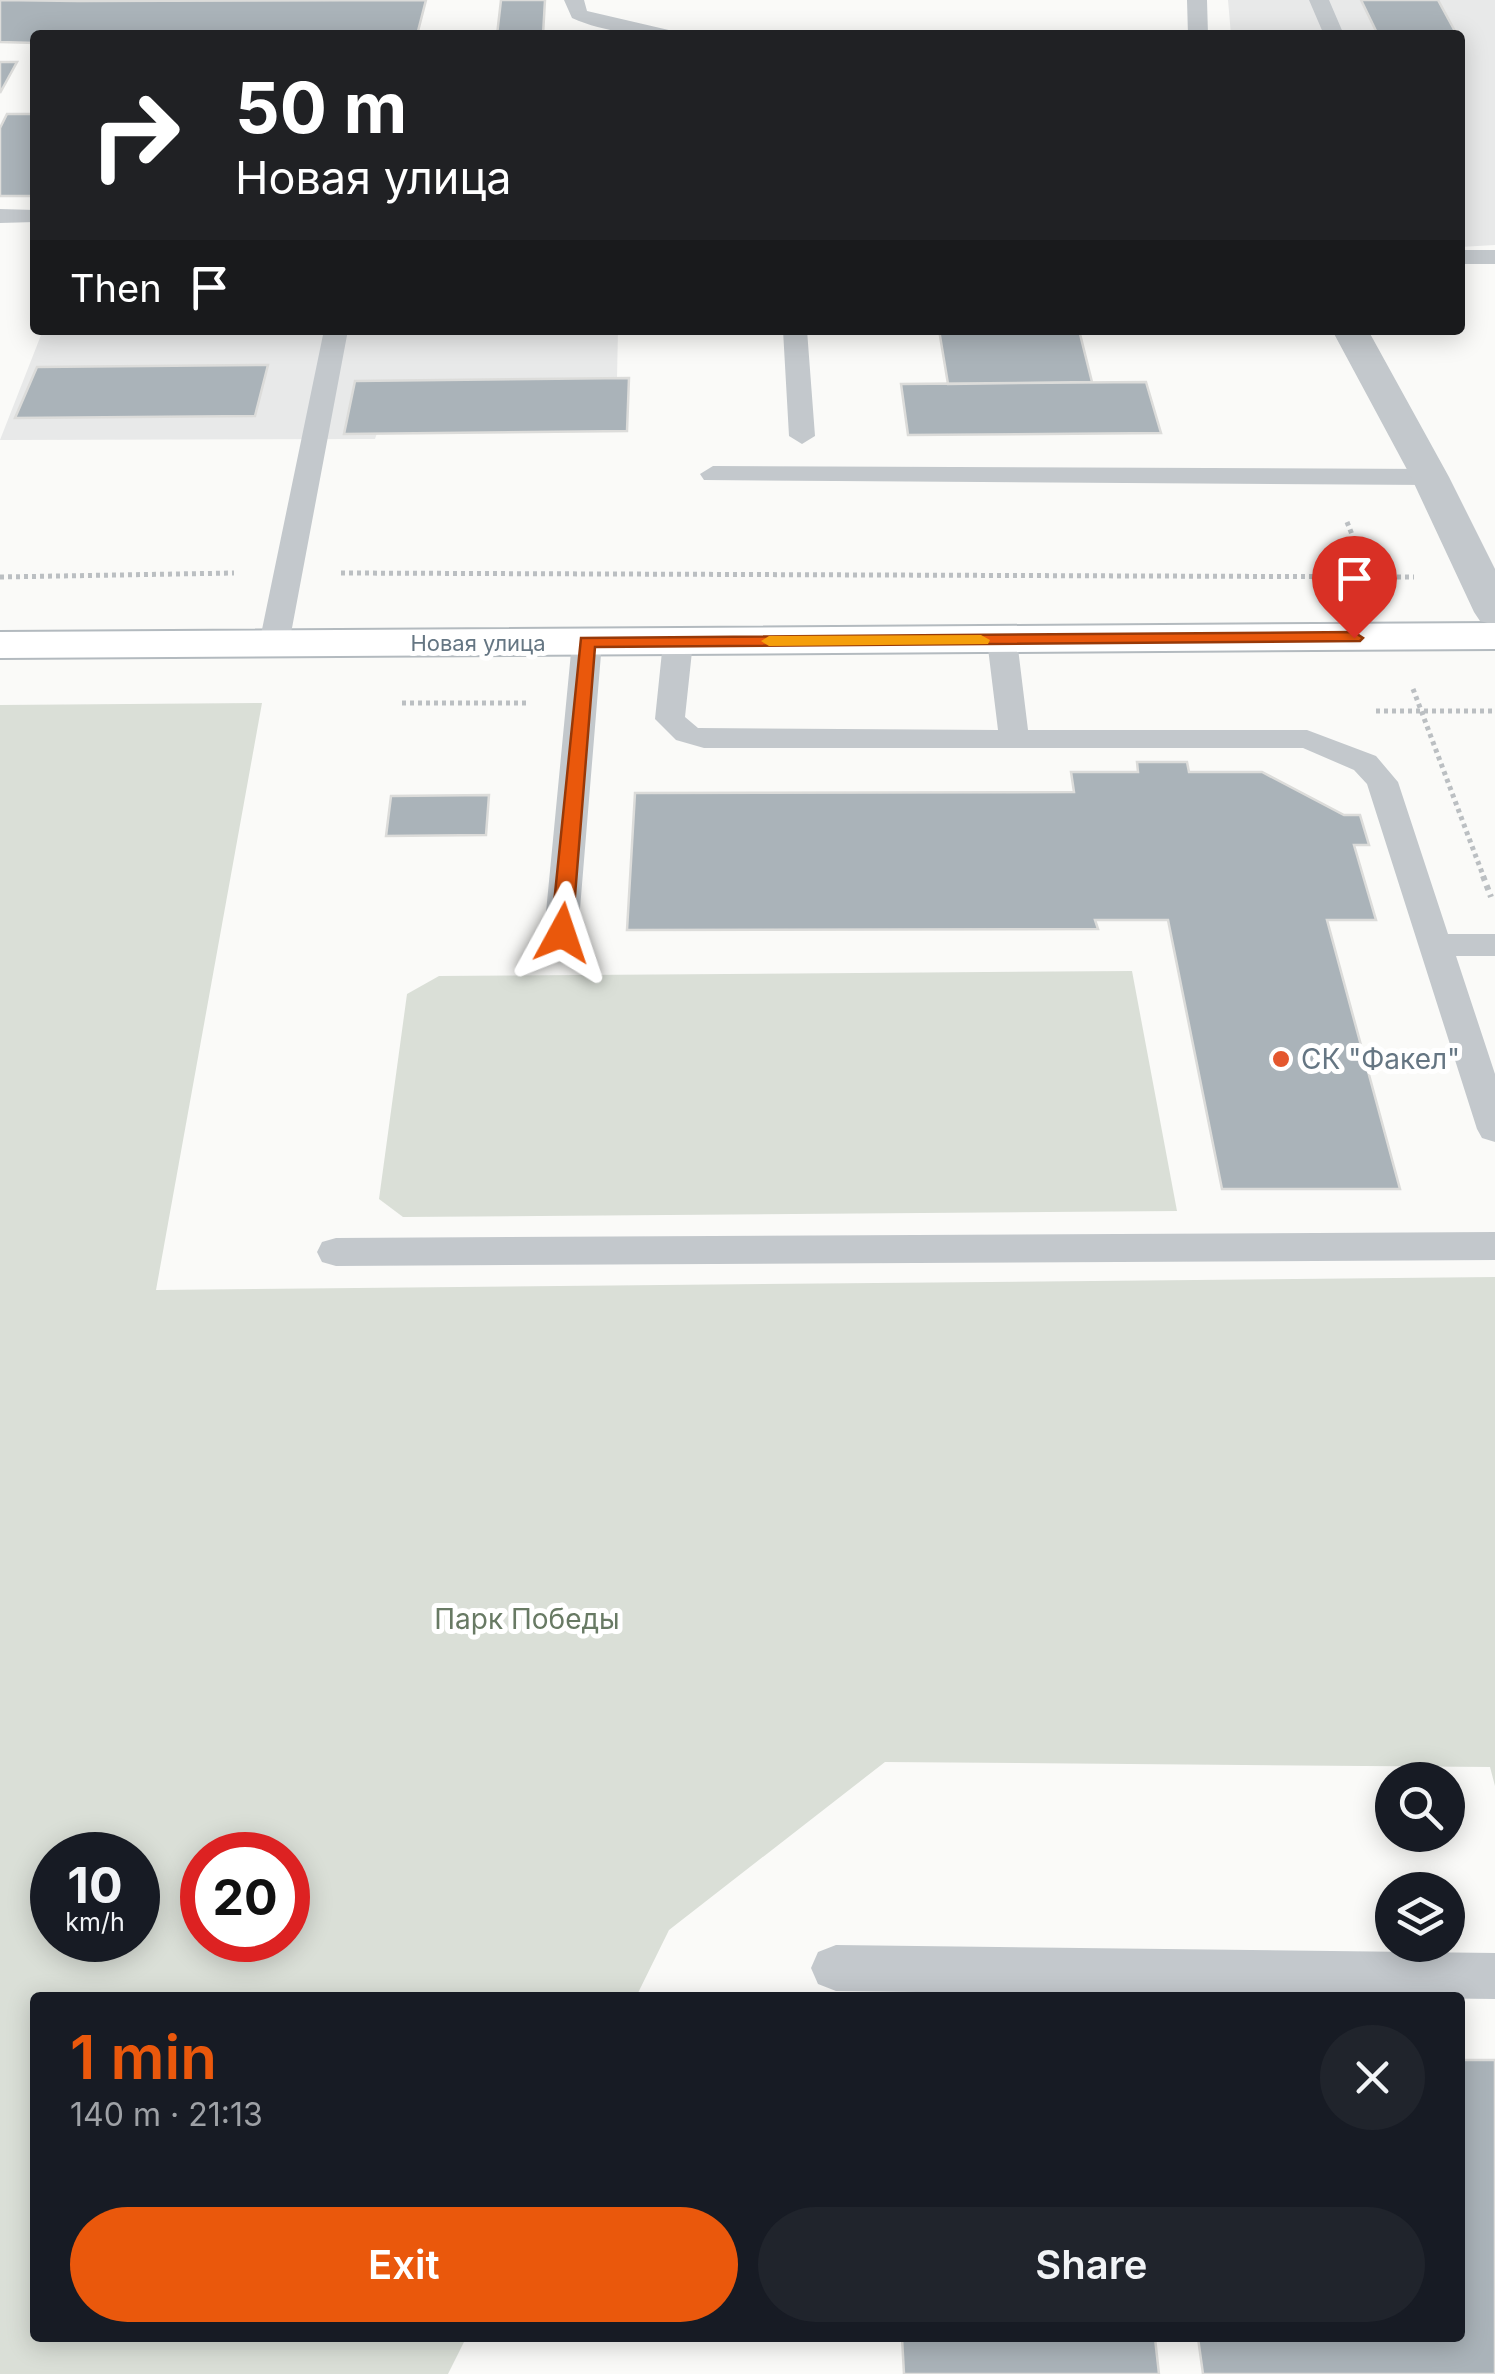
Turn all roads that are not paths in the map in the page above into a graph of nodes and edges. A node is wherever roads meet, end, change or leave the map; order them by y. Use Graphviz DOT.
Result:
graph roads {
  1 [pos="574,0"];
  2 [pos="1197,0"];
  3 [pos="1319,0"];
  4 [pos="641,30"];
  5 [pos="1198,30"];
  6 [pos="1332,30"];
  7 [pos="0,216"];
  8 [pos="30,216"];
  9 [pos="1465,257"];
  10 [pos="1495,257"];
  11 [pos="335,335"];
  12 [pos="795,335"];
  13 [pos="1353,335"];
  14 [pos="802,436"];
  15 [pos="713,474"];
  16 [pos="1430,477"];
  17 [pos="1495,612"];
  18 [pos="1495,636"];
  19 [pos="1002,640"];
  20 [pos="587,642"];
  21 [pos="678,642"];
  22 [pos="274,644"];
  23 [pos="0,645"];
  24 [pos="1014,739"];
  25 [pos="562,933"];
  26 [pos="1435,945"];
  27 [pos="1495,946"];
  28 [pos="1495,1129"];
  29 [pos="1495,1246"];
  30 [pos="336,1252"];
  31 [pos="836,1968"];
  32 [pos="1495,1976"];
  1 -- 4 [label="lane"];
  2 -- 5 [label="lane"];
  3 -- 6 [label="lane"];
  7 -- 8 [label="lane"];
  9 -- 10 [label="lane"];
  11 -- 22 [label="lane"];
  12 -- 14 [label="lane"];
  13 -- 16 [label="street"];
  15 -- 16 [label="lane"];
  16 -- 17 [label="street"];
  18 -- 19 [label="street, Новая улица"];
  19 -- 21 [label="street, Новая улица"];
  19 -- 24 [label="lane"];
  20 -- 21 [label="street, Новая улица"];
  20 -- 22 [label="street, Новая улица"];
  20 -- 25 [label="lane"];
  21 -- 24 [label="lane"];
  22 -- 23 [label="street, Новая улица"];
  24 -- 26 [label="lane"];
  26 -- 27 [label="lane"];
  26 -- 28 [label="lane"];
  29 -- 30 [label="lane"];
  31 -- 32 [label="lane"];
}
